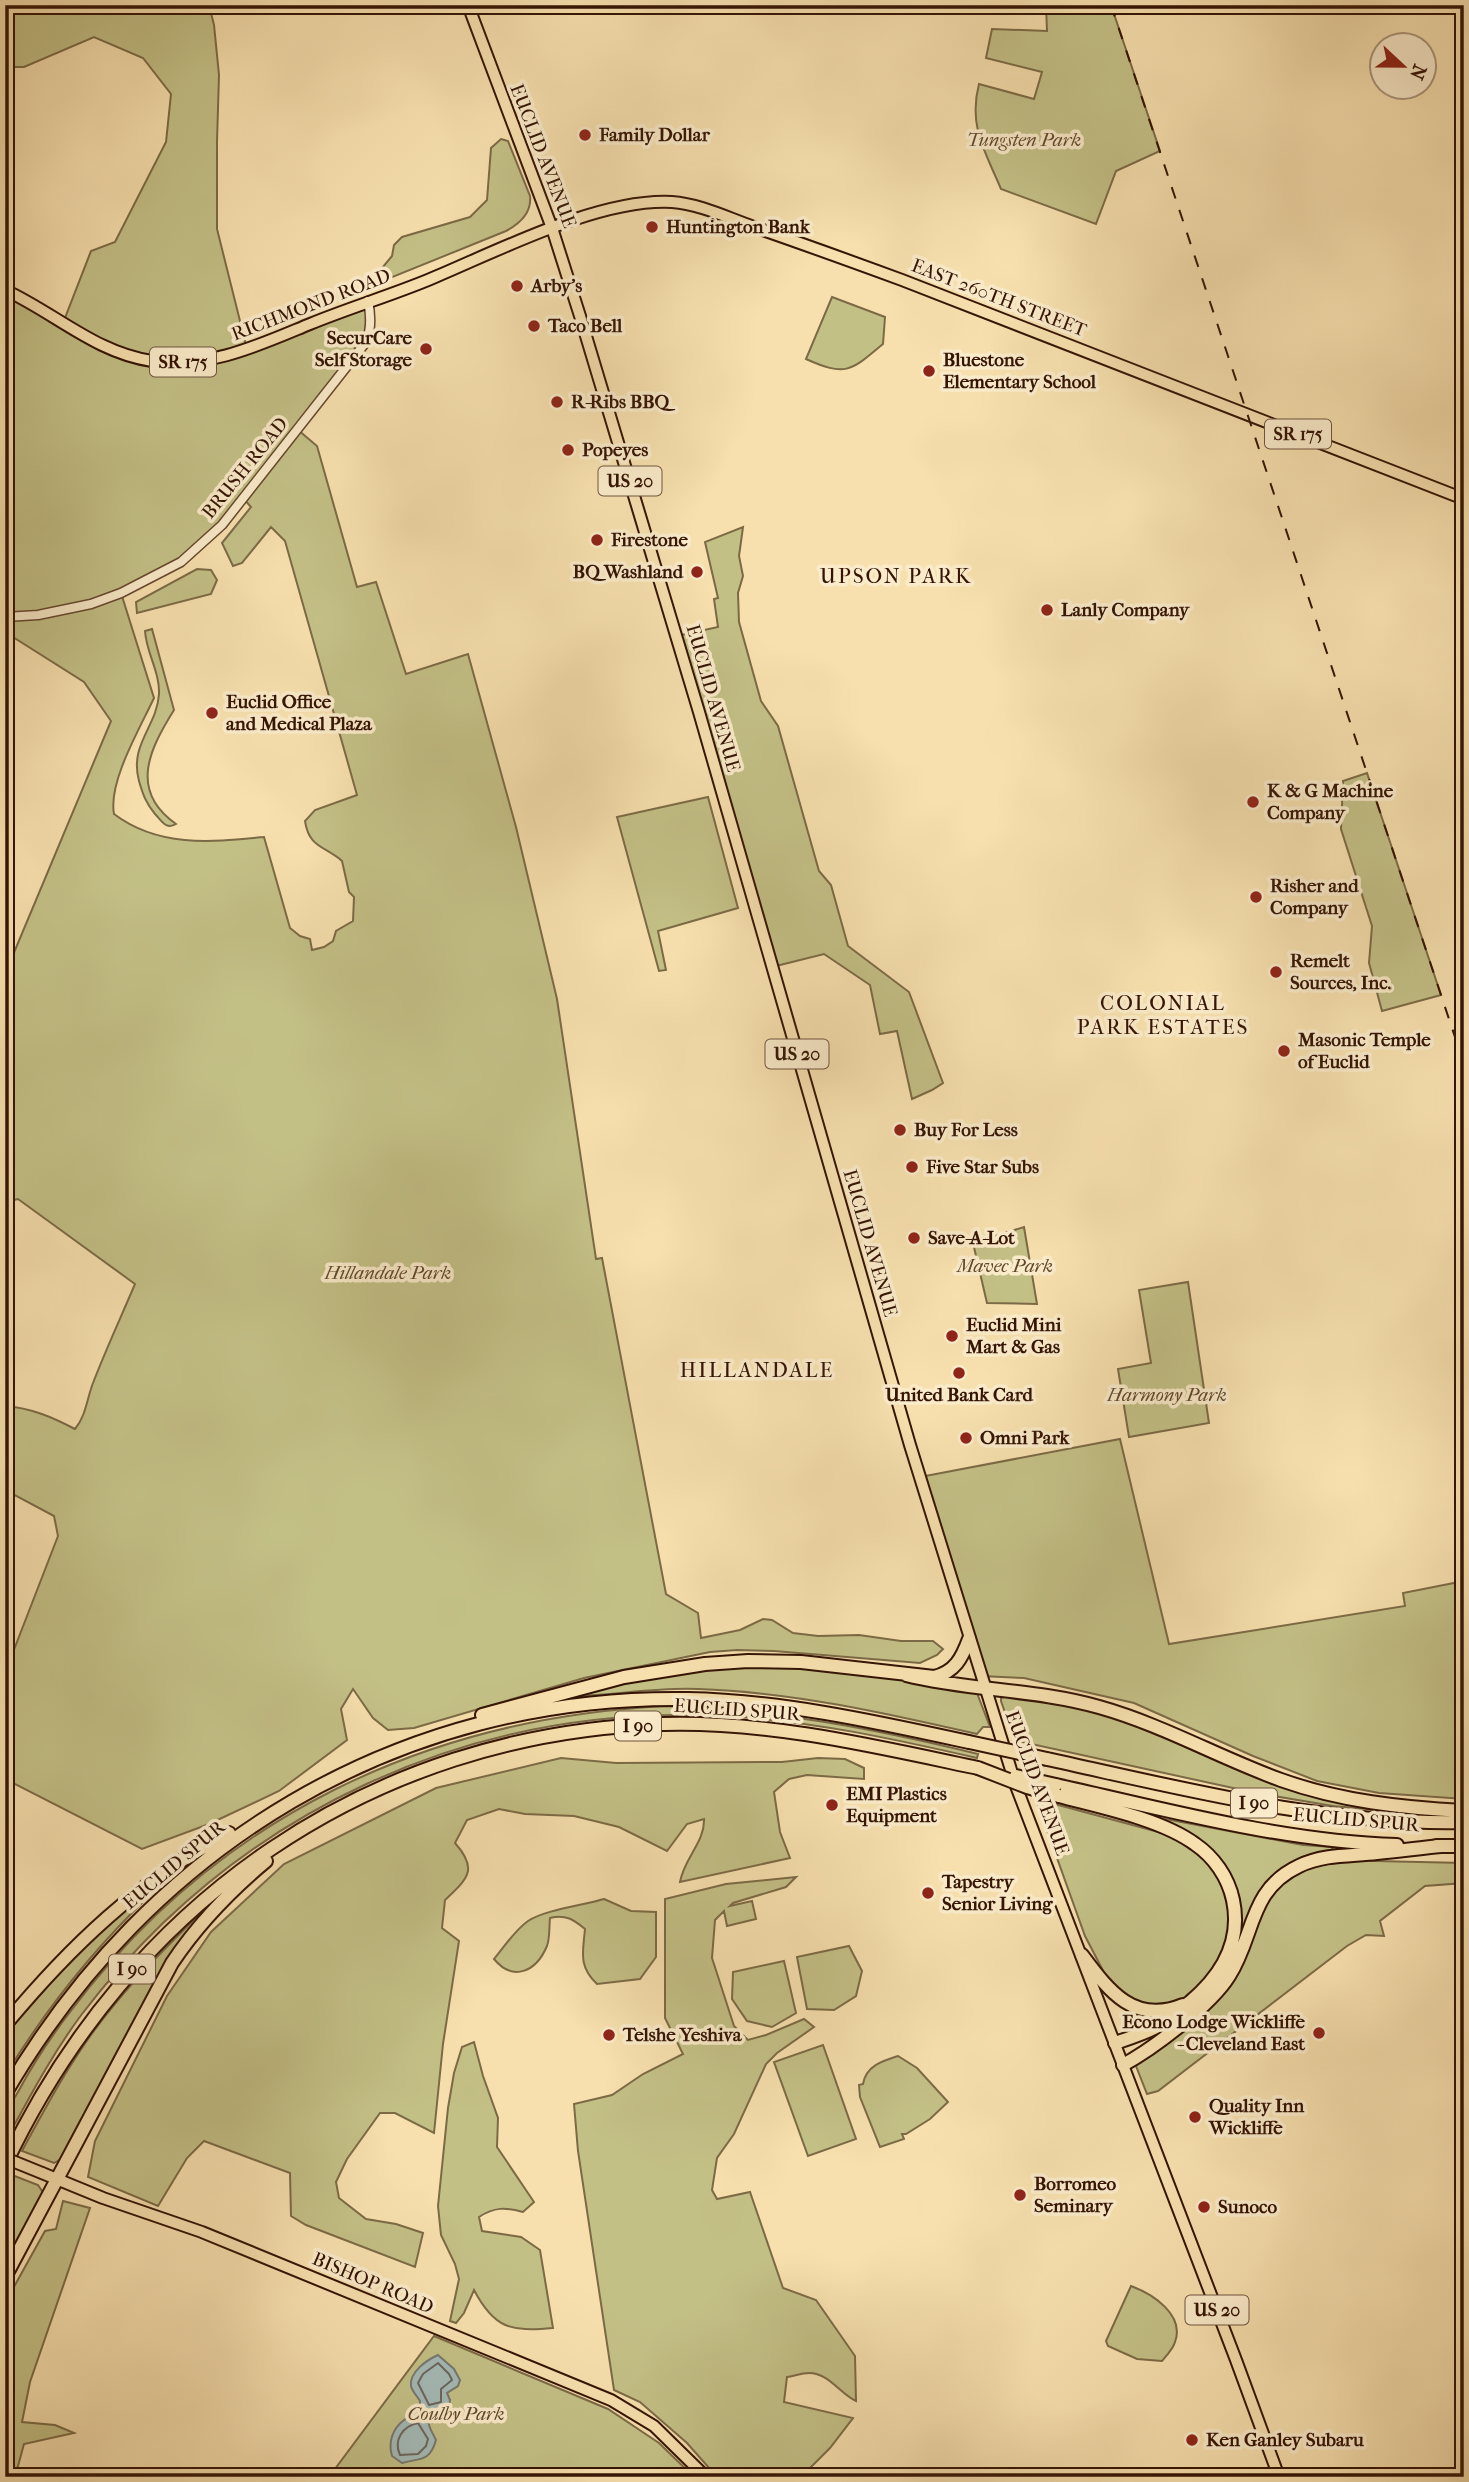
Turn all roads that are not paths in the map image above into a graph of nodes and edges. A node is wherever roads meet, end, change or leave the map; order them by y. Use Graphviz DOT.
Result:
graph roads {
  1 [pos="468,5"];
  2 [pos="552,228"];
  3 [pos="5,290"];
  4 [pos="368,301"];
  5 [pos="1464,499"];
  6 [pos="5,617"];
  7 [pos="970,1639"];
  8 [pos="906,1675"];
  9 [pos="986,1689"];
  10 [pos="434,1737"];
  11 [pos="1058,1790"];
  12 [pos="290,1802"];
  13 [pos="1464,1811"];
  14 [pos="1464,1822"];
  15 [pos="312,1823"];
  16 [pos="1441,1846"];
  17 [pos="1464,1846"];
  18 [pos="1082,1955"];
  19 [pos="1190,2002"];
  20 [pos="5,2025"];
  21 [pos="1115,2043"];
  22 [pos="1123,2065"];
  23 [pos="5,2094"];
  24 [pos="5,2158"];
  25 [pos="5,2165"];
  26 [pos="59,2180"];
  27 [pos="5,2277"];
  28 [pos="706,2477"];
  29 [pos="1279,2477"];
  1 -- 2 [label="main road, EUCLID AVENUE / US 20"];
  2 -- 4 [label="main road, RICHMOND ROAD / SR 175"];
  2 -- 5 [label="main road, EAST 260TH STREET / SR 175"];
  2 -- 7 [label="main road, EUCLID AVENUE / US 20"];
  3 -- 4 [label="main road, RICHMOND ROAD / SR 175"];
  4 -- 6 [label="street, BRUSH ROAD"];
  7 -- 8 [label="highway"];
  7 -- 9 [label="main road, EUCLID AVENUE / US 20"];
  8 -- 9 [label="highway"];
  8 -- 10 [label="highway"];
  9 -- 13 [label="highway"];
  9 -- 18 [label="main road, EUCLID AVENUE / US 20"];
  10 -- 12 [label="highway, EUCLID SPUR / I 90"];
  10 -- 14 [label="highway, EUCLID SPUR / I 90, bridge"];
  11 -- 15 [label="highway, EUCLID SPUR / I 90, bridge"];
  11 -- 16 [label="highway, EUCLID SPUR / I 90"];
  11 -- 19 [label="highway"];
  12 -- 20 [label="highway"];
  12 -- 23 [label="highway, EUCLID SPUR / I 90"];
  15 -- 25 [label="highway, EUCLID SPUR / I 90"];
  15 -- 26 [label="highway"];
  16 -- 17 [label="highway, EUCLID SPUR / I 90"];
  16 -- 22 [label="highway"];
  18 -- 19 [label="highway"];
  18 -- 21 [label="main road, EUCLID AVENUE / US 20"];
  19 -- 21 [label="highway"];
  21 -- 22 [label="main road, EUCLID AVENUE / US 20"];
  22 -- 29 [label="main road, EUCLID AVENUE / US 20"];
  24 -- 26 [label="main road, BISHOP ROAD, bridge"];
  26 -- 27 [label="highway"];
  26 -- 28 [label="main road, BISHOP ROAD"];
}
